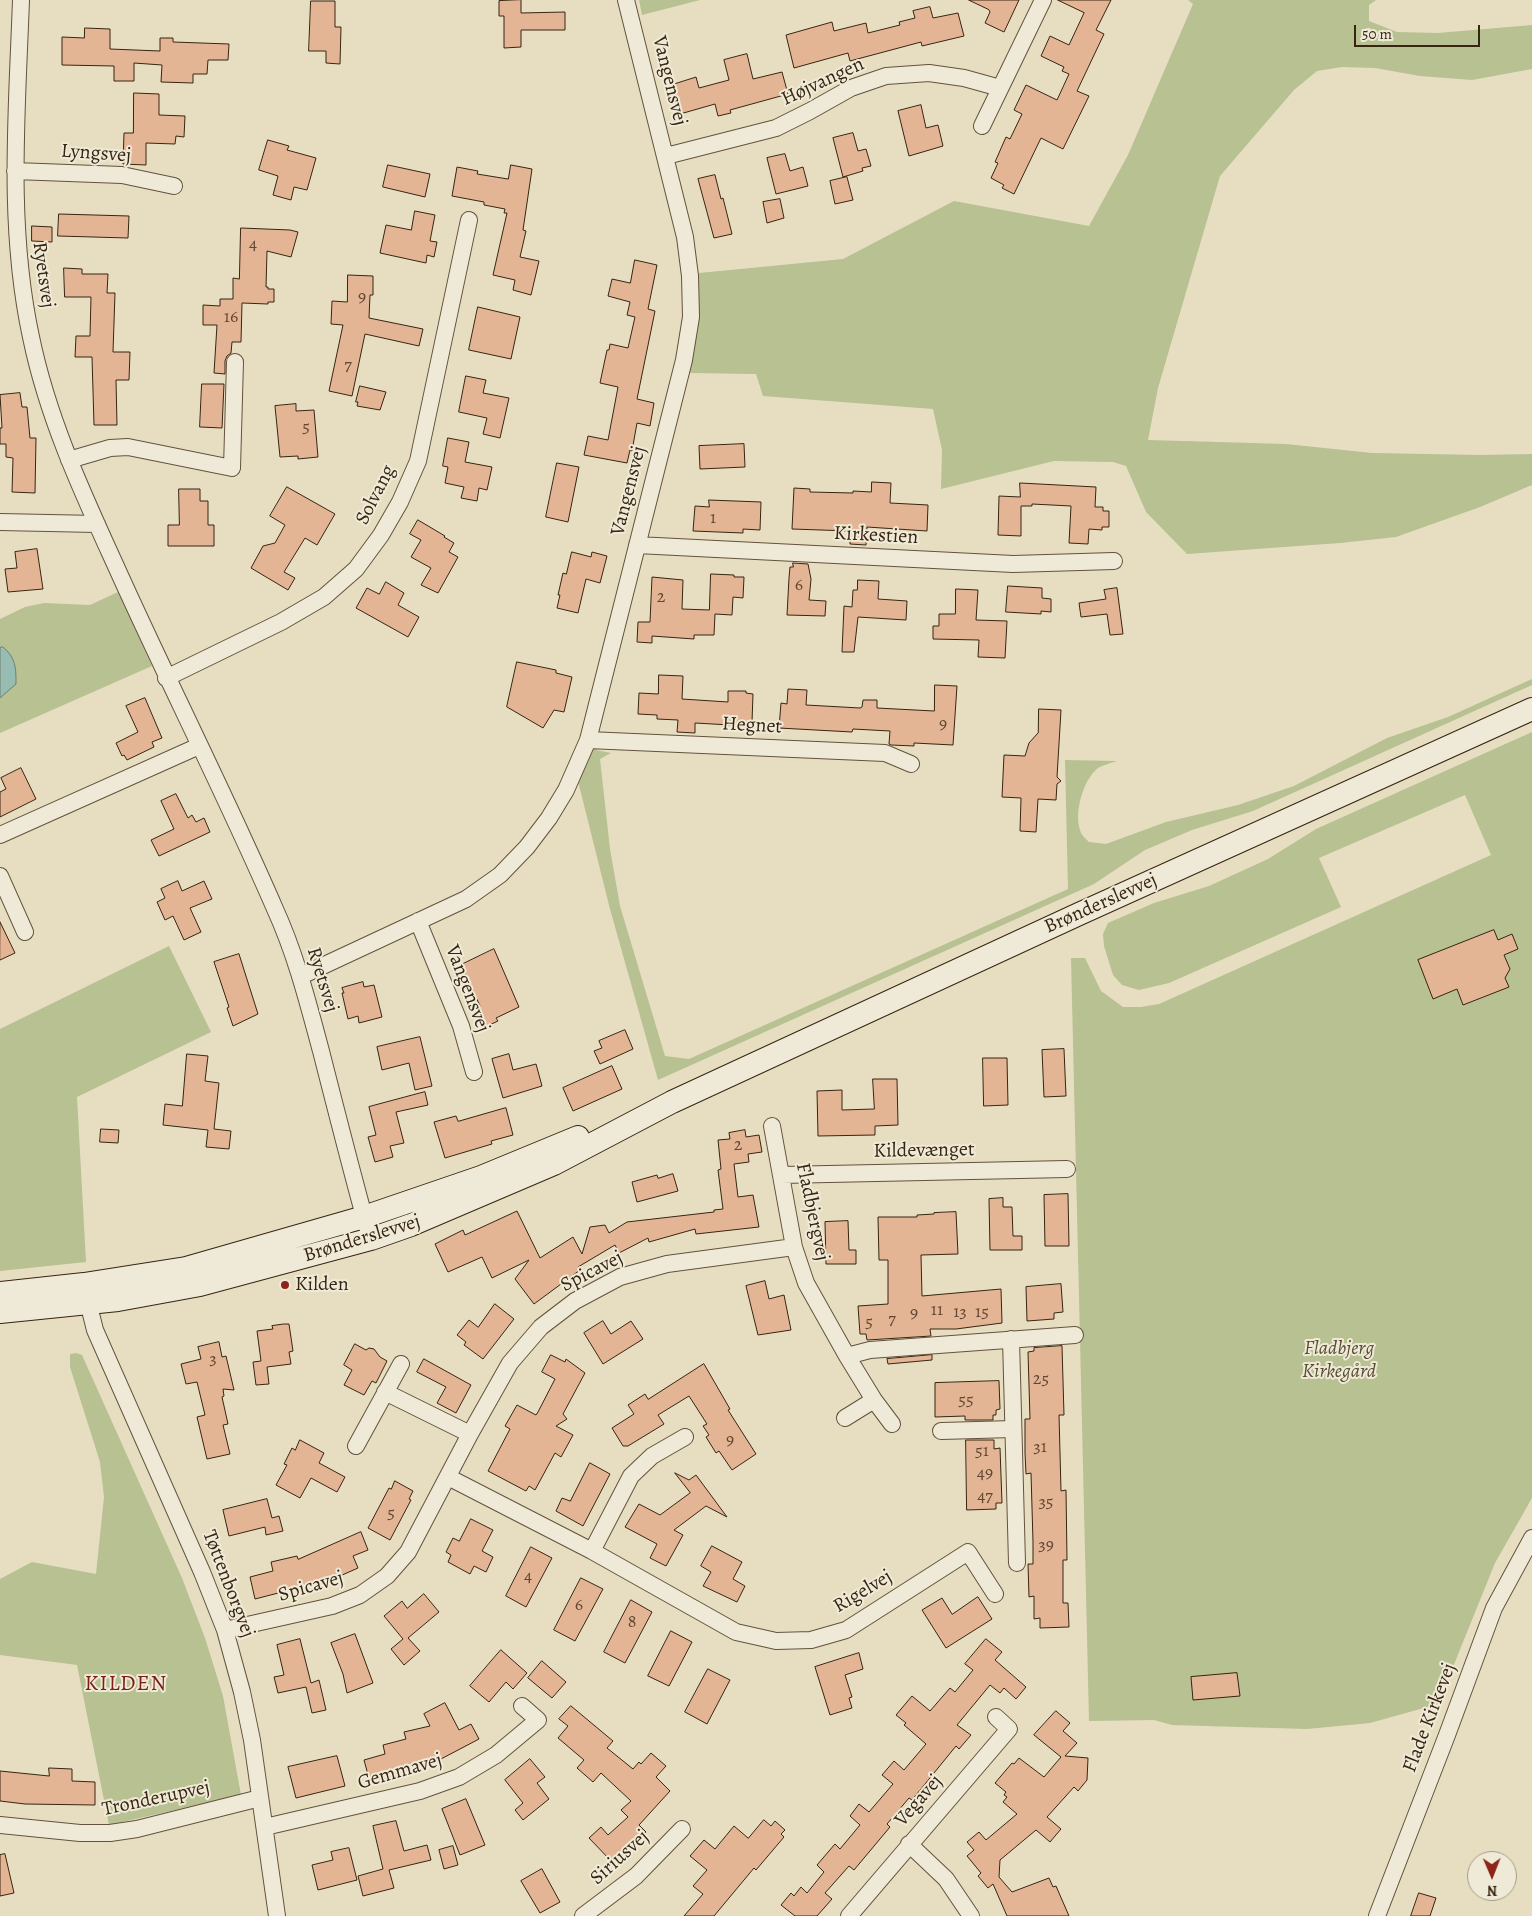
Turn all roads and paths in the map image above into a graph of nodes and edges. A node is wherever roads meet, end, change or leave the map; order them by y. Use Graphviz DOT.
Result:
graph roads {
  1 [pos="21,0"];
  2 [pos="626,0"];
  3 [pos="1043,0"];
  4 [pos="1000,88"];
  5 [pos="982,126"];
  6 [pos="8,128"];
  7 [pos="666,156"];
  8 [pos="15,171"];
  9 [pos="174,186"];
  10 [pos="469,220"];
  11 [pos="235,362"];
  12 [pos="69,460"];
  13 [pos="0,522"];
  14 [pos="96,524"];
  15 [pos="637,545"];
  16 [pos="1114,561"];
  17 [pos="166,678"];
  18 [pos="1532,709"];
  19 [pos="588,740"];
  20 [pos="199,746"];
  21 [pos="911,764"];
  22 [pos="0,835"];
  23 [pos="0,876"];
  24 [pos="418,922"];
  25 [pos="25,932"];
  26 [pos="301,976"];
  27 [pos="474,1072"];
  28 [pos="672,1102"];
  29 [pos="772,1126"];
  30 [pos="1067,1170"];
  31 [pos="781,1175"];
  32 [pos="364,1217"];
  33 [pos="371,1239"];
  34 [pos="794,1247"];
  35 [pos="0,1293"];
  36 [pos="86,1294"];
  37 [pos="0,1312"];
  38 [pos="1076,1335"];
  39 [pos="1011,1340"];
  40 [pos="847,1356"];
  41 [pos="401,1364"];
  42 [pos="385,1392"];
  43 [pos="874,1400"];
  44 [pos="845,1418"];
  45 [pos="892,1424"];
  46 [pos="1013,1429"];
  47 [pos="942,1431"];
  48 [pos="470,1434"];
  49 [pos="685,1437"];
  50 [pos="356,1446"];
  51 [pos="448,1477"];
  52 [pos="1532,1538"];
  53 [pos="592,1551"];
  54 [pos="1017,1562"];
  55 [pos="995,1594"];
  56 [pos="225,1630"];
  57 [pos="522,1706"];
  58 [pos="996,1717"];
  59 [pos="260,1798"];
  60 [pos="0,1825"];
  61 [pos="265,1827"];
  62 [pos="682,1829"];
  63 [pos="909,1844"];
  64 [pos="277,1916"];
  65 [pos="583,1916"];
  66 [pos="849,1916"];
  67 [pos="971,1916"];
  68 [pos="1377,1916"];
  1 -- 6 [label="street, Ryetsvej"];
  2 -- 7 [label="street, Vangensvej"];
  3 -- 4 [label="street"];
  4 -- 5 [label="street"];
  4 -- 7 [label="street, Højvangen"];
  6 -- 8 [label="street, Ryetsvej"];
  7 -- 15 [label="street, Vangensvej"];
  8 -- 9 [label="street, Lyngsvej"];
  8 -- 12 [label="street, Ryetsvej"];
  10 -- 17 [label="street, Solvang"];
  11 -- 12 [label="street"];
  12 -- 14 [label="street, Ryetsvej"];
  13 -- 14 [label="street"];
  14 -- 17 [label="street, Ryetsvej"];
  15 -- 16 [label="street, Kirkestien"];
  15 -- 19 [label="street, Vangensvej"];
  17 -- 20 [label="street, Ryetsvej"];
  18 -- 28 [label="main road, Brønderslevvej"];
  19 -- 21 [label="street, Hegnet"];
  19 -- 24 [label="street, Vangensvej"];
  20 -- 22 [label="street"];
  20 -- 26 [label="street, Ryetsvej"];
  23 -- 25 [label="street"];
  24 -- 26 [label="street, Vangensvej"];
  24 -- 27 [label="street, Vangensvej"];
  26 -- 32 [label="street, Ryetsvej"];
  28 -- 32 [label="main road, Brønderslevvej"];
  28 -- 33 [label="main road, Brønderslevvej"];
  29 -- 31 [label="street, Fladbjergvej"];
  30 -- 31 [label="street, Kildevænget"];
  31 -- 34 [label="street, Fladbjergvej"];
  32 -- 33 [label="street, Ryetsvej"];
  32 -- 36 [label="main road, Brønderslevvej"];
  33 -- 36 [label="main road, Brønderslevvej"];
  34 -- 40 [label="street, Fladbjergvej"];
  34 -- 48 [label="street, Spicavej"];
  35 -- 36 [label="main road, Brønderslevvej"];
  36 -- 37 [label="main road, Brønderslevvej"];
  36 -- 56 [label="street, Tøttenborgvej"];
  38 -- 39 [label="street"];
  39 -- 40 [label="street"];
  39 -- 46 [label="street"];
  40 -- 43 [label="street, Fladbjergvej"];
  41 -- 42 [label="street"];
  42 -- 48 [label="street"];
  42 -- 50 [label="street"];
  43 -- 44 [label="street"];
  43 -- 45 [label="street, Fladbjergvej"];
  46 -- 47 [label="street"];
  46 -- 54 [label="street"];
  48 -- 51 [label="street, Spicavej"];
  49 -- 53 [label="street"];
  51 -- 53 [label="street, Rigelvej"];
  51 -- 56 [label="street, Spicavej"];
  52 -- 68 [label="street, Flade Kirkevej"];
  53 -- 55 [label="street, Rigelvej"];
  56 -- 59 [label="street, Tøttenborgvej"];
  57 -- 61 [label="street, Gemmavej"];
  58 -- 63 [label="street, Vegavej"];
  59 -- 60 [label="street, Tronderupvej"];
  59 -- 61 [label="street, Tøttenborgvej"];
  61 -- 64 [label="street, Tøttenborgvej"];
  62 -- 65 [label="street, Siriusvej"];
  63 -- 66 [label="street, Vegavej"];
  63 -- 67 [label="street"];
}
